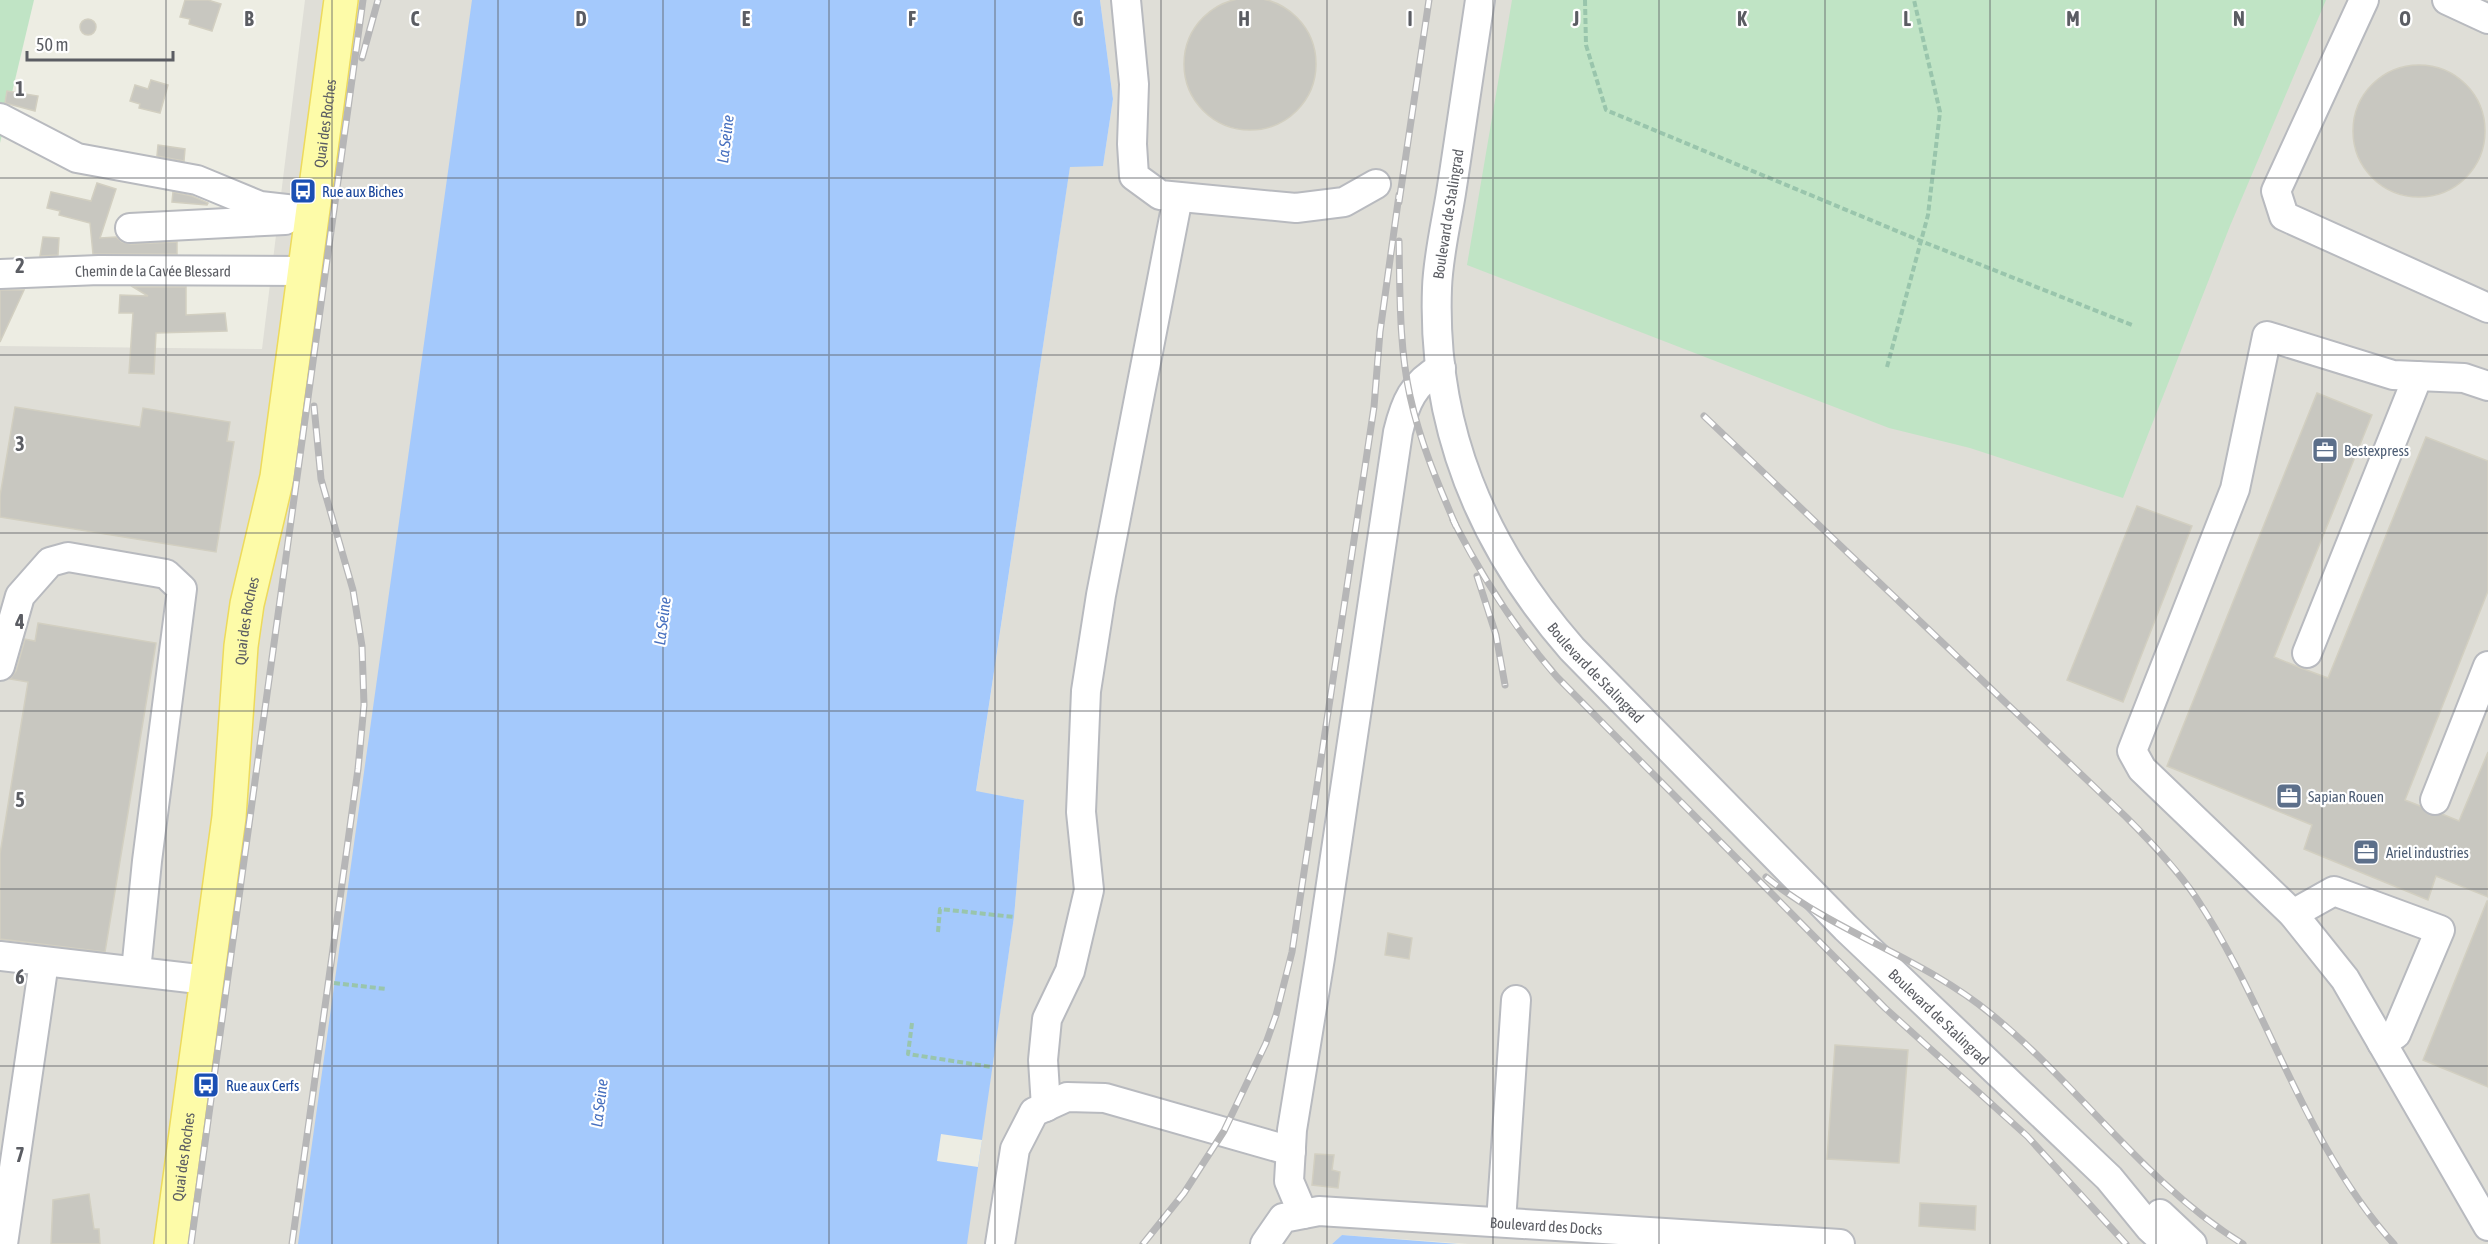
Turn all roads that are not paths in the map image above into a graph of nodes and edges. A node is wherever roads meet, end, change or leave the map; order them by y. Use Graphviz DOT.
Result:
graph roads {
  1 [pos="341,0"];
  2 [pos="1126,0"];
  3 [pos="1480,0"];
  4 [pos="2364,0"];
  5 [pos="2447,0"];
  6 [pos="2488,19"];
  7 [pos="0,118"];
  8 [pos="1376,184"];
  9 [pos="1178,197"];
  10 [pos="312,217"];
  11 [pos="130,228"];
  12 [pos="305,271"];
  13 [pos="0,274"];
  14 [pos="2488,308"];
  15 [pos="1441,368"];
  16 [pos="2418,376"];
  17 [pos="2488,386"];
  18 [pos="2307,653"];
  19 [pos="0,666"];
  20 [pos="2488,666"];
  21 [pos="2435,800"];
  22 [pos="2293,914"];
  23 [pos="0,956"];
  24 [pos="44,962"];
  25 [pos="136,971"];
  26 [pos="207,980"];
  27 [pos="1516,1000"];
  28 [pos="2382,1043"];
  29 [pos="1046,1107"];
  30 [pos="1291,1151"];
  31 [pos="2109,1178"];
  32 [pos="1303,1214"];
  33 [pos="2487,1220"];
  34 [pos="1502,1222"];
  35 [pos="2150,1238"];
  36 [pos="3,1244"];
  37 [pos="171,1244"];
  38 [pos="1000,1244"];
  39 [pos="1265,1244"];
  40 [pos="1840,1244"];
  41 [pos="2192,1244"];
  1 -- 10 [label="main road, Quai des Roches"];
  2 -- 9 [label="street"];
  3 -- 15 [label="street, Boulevard de Stalingrad"];
  4 -- 14 [label="street"];
  5 -- 6 [label="street"];
  7 -- 10 [label="street"];
  8 -- 9 [label="street"];
  9 -- 29 [label="street"];
  10 -- 11 [label="street"];
  10 -- 12 [label="main road, Quai des Roches"];
  12 -- 13 [label="street, Chemin de la Cavée Blessard"];
  12 -- 26 [label="main road, Quai des Roches"];
  15 -- 30 [label="street"];
  15 -- 31 [label="street, Boulevard de Stalingrad"];
  16 -- 17 [label="street"];
  16 -- 18 [label="street"];
  16 -- 22 [label="street"];
  19 -- 25 [label="street"];
  20 -- 21 [label="street"];
  22 -- 28 [label="street"];
  22 -- 28 [label="street"];
  23 -- 24 [label="street"];
  24 -- 25 [label="street"];
  24 -- 36 [label="street"];
  25 -- 26 [label="street"];
  26 -- 37 [label="main road, Quai des Roches"];
  27 -- 34 [label="street"];
  28 -- 33 [label="street"];
  29 -- 30 [label="street"];
  29 -- 38 [label="street"];
  30 -- 32 [label="street"];
  31 -- 35 [label="street, Boulevard de Stalingrad"];
  31 -- 41 [label="street, Boulevard de Stalingrad"];
  32 -- 34 [label="street, Boulevard des Docks"];
  32 -- 39 [label="street, Boulevard des Docks"];
  34 -- 40 [label="street, Boulevard des Docks"];
}
